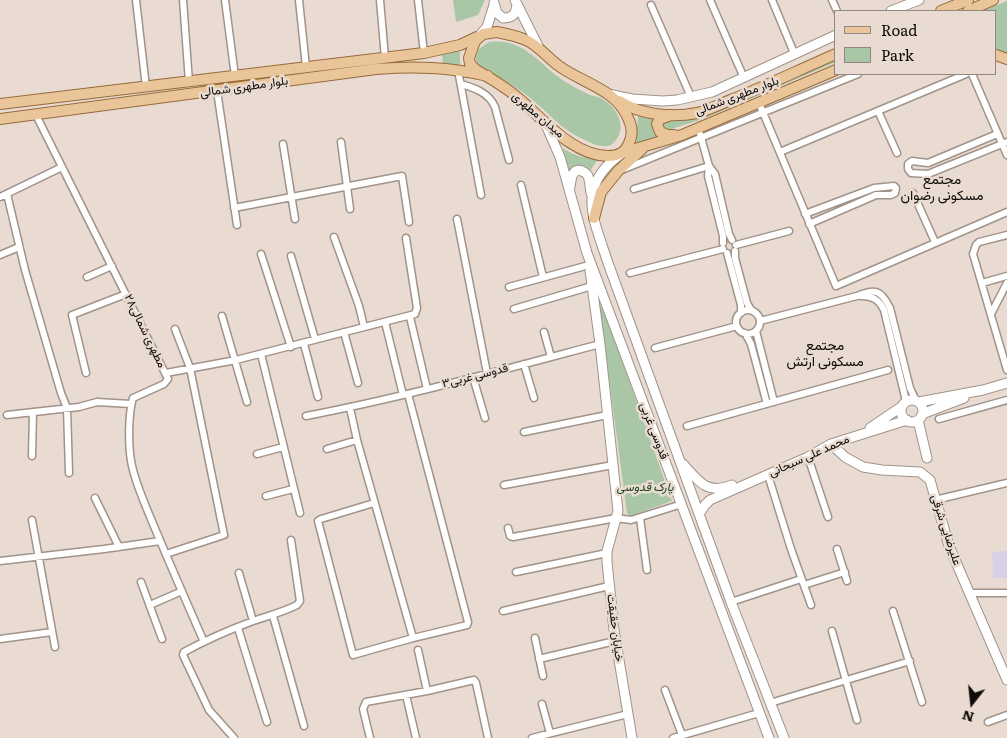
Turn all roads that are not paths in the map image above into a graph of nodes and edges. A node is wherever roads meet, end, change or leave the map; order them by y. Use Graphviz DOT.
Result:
graph roads {
  1 [pos="136,0"];
  2 [pos="183,0"];
  3 [pos="225,0"];
  4 [pos="299,0"];
  5 [pos="380,0"];
  6 [pos="418,0"];
  7 [pos="710,0"];
  8 [pos="772,0"];
  9 [pos="919,0"];
  10 [pos="968,0"];
  11 [pos="993,0"];
  12 [pos="494,1"];
  13 [pos="516,2"];
  14 [pos="651,5"];
  15 [pos="895,6"];
  16 [pos="943,10"];
  17 [pos="970,10"];
  18 [pos="479,36"];
  19 [pos="834,36"];
  20 [pos="539,48"];
  21 [pos="427,52"];
  22 [pos="794,53"];
  23 [pos="834,55"];
  24 [pos="385,58"];
  25 [pos="306,67"];
  26 [pos="436,67"];
  27 [pos="458,70"];
  28 [pos="834,71"];
  29 [pos="855,75"];
  30 [pos="964,75"];
  31 [pos="972,75"];
  32 [pos="235,76"];
  33 [pos="488,76"];
  34 [pos="744,78"];
  35 [pos="189,82"];
  36 [pos="461,84"];
  37 [pos="146,87"];
  38 [pos="217,91"];
  39 [pos="608,94"];
  40 [pos="691,97"];
  41 [pos="0,104"];
  42 [pos="761,107"];
  43 [pos="878,111"];
  44 [pos="36,115"];
  45 [pos="672,115"];
  46 [pos="0,119"];
  47 [pos="545,122"];
  48 [pos="699,133"];
  49 [pos="997,134"];
  50 [pos="682,135"];
  51 [pos="341,142"];
  52 [pos="283,144"];
  53 [pos="1004,144"];
  54 [pos="645,146"];
  55 [pos="780,152"];
  56 [pos="897,153"];
  57 [pos="621,154"];
  58 [pos="1007,156"];
  59 [pos="509,160"];
  60 [pos="709,166"];
  61 [pos="62,167"];
  62 [pos="618,171"];
  63 [pos="521,184"];
  64 [pos="347,186"];
  65 [pos="634,189"];
  66 [pos="569,192"];
  67 [pos="913,192"];
  68 [pos="591,193"];
  69 [pos="481,195"];
  70 [pos="3,196"];
  71 [pos="291,197"];
  72 [pos="718,200"];
  73 [pos="234,208"];
  74 [pos="350,209"];
  75 [pos="1007,212"];
  76 [pos="805,214"];
  77 [pos="594,218"];
  78 [pos="295,219"];
  79 [pos="457,220"];
  80 [pos="409,222"];
  81 [pos="810,224"];
  82 [pos="237,225"];
  83 [pos="788,231"];
  84 [pos="1007,235"];
  85 [pos="334,237"];
  86 [pos="406,238"];
  87 [pos="935,242"];
  88 [pos="734,246"];
  89 [pos="19,247"];
  90 [pos="724,248"];
  91 [pos="587,253"];
  92 [pos="261,254"];
  93 [pos="0,255"];
  94 [pos="291,256"];
  95 [pos="589,264"];
  96 [pos="112,266"];
  97 [pos="630,273"];
  98 [pos="1007,276"];
  99 [pos="543,277"];
  100 [pos="87,278"];
  101 [pos="982,282"];
  102 [pos="1007,283"];
  103 [pos="592,286"];
  104 [pos="509,287"];
  105 [pos="126,294"];
  106 [pos="514,310"];
  107 [pos="751,310"];
  108 [pos="741,313"];
  109 [pos="991,314"];
  110 [pos="222,316"];
  111 [pos="410,317"];
  112 [pos="760,321"];
  113 [pos="385,322"];
  114 [pos="890,322"];
  115 [pos="737,326"];
  116 [pos="364,327"];
  117 [pos="175,329"];
  118 [pos="756,331"];
  119 [pos="344,332"];
  120 [pos="544,332"];
  121 [pos="746,333"];
  122 [pos="315,340"];
  123 [pos="304,344"];
  124 [pos="600,344"];
  125 [pos="291,347"];
  126 [pos="655,348"];
  127 [pos="261,354"];
  128 [pos="551,357"];
  129 [pos="236,360"];
  130 [pos="524,364"];
  131 [pos="190,368"];
  132 [pos="888,370"];
  133 [pos="1007,370"];
  134 [pos="166,373"];
  135 [pos="487,373"];
  136 [pos="86,374"];
  137 [pos="473,377"];
  138 [pos="358,383"];
  139 [pos="1007,383"];
  140 [pos="427,389"];
  141 [pos="983,390"];
  142 [pos="406,394"];
  143 [pos="318,397"];
  144 [pos="534,398"];
  145 [pos="1007,400"];
  146 [pos="917,401"];
  147 [pos="247,402"];
  148 [pos="771,403"];
  149 [pos="131,404"];
  150 [pos="904,404"];
  151 [pos="68,408"];
  152 [pos="350,408"];
  153 [pos="33,412"];
  154 [pos="7,415"];
  155 [pos="608,415"];
  156 [pos="306,416"];
  157 [pos="920,417"];
  158 [pos="485,418"];
  159 [pos="940,419"];
  160 [pos="907,420"];
  161 [pos="687,426"];
  162 [pos="524,432"];
  163 [pos="862,434"];
  164 [pos="357,440"];
  165 [pos="831,444"];
  166 [pos="283,447"];
  167 [pos="327,449"];
  168 [pos="257,454"];
  169 [pos="32,456"];
  170 [pos="808,457"];
  171 [pos="927,458"];
  172 [pos="680,461"];
  173 [pos="613,465"];
  174 [pos="70,472"];
  175 [pos="768,475"];
  176 [pos="756,480"];
  177 [pos="1007,483"];
  178 [pos="504,485"];
  179 [pos="293,489"];
  180 [pos="266,496"];
  181 [pos="95,498"];
  182 [pos="936,500"];
  183 [pos="374,503"];
  184 [pos="682,504"];
  185 [pos="300,513"];
  186 [pos="700,514"];
  187 [pos="828,517"];
  188 [pos="616,518"];
  189 [pos="640,518"];
  190 [pos="32,520"];
  191 [pos="508,528"];
  192 [pos="291,540"];
  193 [pos="160,541"];
  194 [pos="119,547"];
  195 [pos="837,549"];
  196 [pos="607,553"];
  197 [pos="166,554"];
  198 [pos="38,557"];
  199 [pos="0,561"];
  200 [pos="647,570"];
  201 [pos="516,572"];
  202 [pos="845,572"];
  203 [pos="238,573"];
  204 [pos="847,581"];
  205 [pos="141,582"];
  206 [pos="804,585"];
  207 [pos="610,586"];
  208 [pos="182,591"];
  209 [pos="969,593"];
  210 [pos="1007,593"];
  211 [pos="731,602"];
  212 [pos="150,605"];
  213 [pos="812,605"];
  214 [pos="894,610"];
  215 [pos="504,611"];
  216 [pos="273,616"];
  217 [pos="738,620"];
  218 [pos="253,621"];
  219 [pos="726,624"];
  220 [pos="238,628"];
  221 [pos="832,631"];
  222 [pos="52,632"];
  223 [pos="162,638"];
  224 [pos="412,638"];
  225 [pos="535,638"];
  226 [pos="0,639"];
  227 [pos="615,641"];
  228 [pos="204,642"];
  229 [pos="54,647"];
  230 [pos="418,650"];
  231 [pos="539,659"];
  232 [pos="910,661"];
  233 [pos="543,676"];
  234 [pos="846,680"];
  235 [pos="1007,680"];
  236 [pos="665,690"];
  237 [pos="427,691"];
  238 [pos="406,695"];
  239 [pos="922,702"];
  240 [pos="770,703"];
  241 [pos="542,704"];
  242 [pos="759,712"];
  243 [pos="628,714"];
  244 [pos="1007,716"];
  245 [pos="858,720"];
  246 [pos="267,722"];
  247 [pos="988,722"];
  248 [pos="304,726"];
  249 [pos="550,733"];
  250 [pos="698,734"];
  251 [pos="682,735"];
  252 [pos="234,738"];
  253 [pos="370,738"];
  254 [pos="416,738"];
  255 [pos="488,738"];
  256 [pos="532,738"];
  257 [pos="632,738"];
  258 [pos="673,738"];
  259 [pos="769,738"];
  260 [pos="784,738"];
  1 -- 37 [label="street"];
  2 -- 35 [label="street"];
  3 -- 32 [label="street"];
  4 -- 25 [label="street"];
  5 -- 24 [label="street"];
  6 -- 21 [label="street"];
  7 -- 34 [label="street"];
  8 -- 22 [label="street"];
  9 -- 15 [label="main road"];
  10 -- 16 [label="main road"];
  11 -- 17 [label="main road"];
  12 -- 13 [label="main road"];
  12 -- 18 [label="main road"];
  13 -- 20 [label="main road"];
  14 -- 40 [label="street"];
  18 -- 20 [label="main road"];
  18 -- 21 [label="main road, بلوار مطهرى شمالى"];
  18 -- 33 [label="main road, میدان مطهری"];
  19 -- 22 [label="main road"];
  20 -- 39 [label="main road"];
  21 -- 24 [label="main road, بلوار مطهرى شمالى"];
  21 -- 26 [label="main road"];
  22 -- 34 [label="main road"];
  23 -- 45 [label="main road, بلوار مطهری شمالی"];
  24 -- 25 [label="main road, بلوار مطهرى شمالى"];
  25 -- 32 [label="main road, بلوار مطهرى شمالى"];
  26 -- 27 [label="main road, بلوار مطهرى شمالى"];
  26 -- 38 [label="main road, بلوار مطهرى شمالى"];
  27 -- 33 [label="main road, بلوار مطهرى شمالى"];
  27 -- 36 [label="street"];
  28 -- 42 [label="main road, بلوار مطهری شمالی"];
  29 -- 42 [label="street"];
  30 -- 43 [label="street"];
  31 -- 49 [label="street"];
  32 -- 35 [label="main road, بلوار مطهرى شمالى"];
  33 -- 47 [label="main road, میدان مطهری"];
  34 -- 40 [label="main road"];
  35 -- 37 [label="main road, بلوار مطهرى شمالى"];
  36 -- 59 [label="street"];
  36 -- 69 [label="street"];
  37 -- 41 [label="main road, بلوار مطهرى شمالى"];
  38 -- 44 [label="main road, بلوار مطهرى شمالى"];
  38 -- 73 [label="street"];
  39 -- 40 [label="main road"];
  39 -- 45 [label="main road, بلوار مطهری شمالی"];
  39 -- 57 [label="main road"];
  42 -- 48 [label="main road, بلوار مطهری شمالی"];
  42 -- 55 [label="street"];
  43 -- 55 [label="street"];
  43 -- 56 [label="street"];
  44 -- 46 [label="main road, بلوار مطهرى شمالى"];
  44 -- 61 [label="street, مطهرى شمالى۲۸"];
  45 -- 50 [label="main road"];
  47 -- 57 [label="main road, میدان مطهری"];
  47 -- 66 [label="main road, قدوسی غربی"];
  48 -- 50 [label="main road, بلوار مطهری شمالی"];
  48 -- 60 [label="street"];
  48 -- 62 [label="street"];
  49 -- 53 [label="street"];
  49 -- 53 [label="street"];
  50 -- 54 [label="main road, بلوار مطهری شمالی"];
  51 -- 64 [label="street"];
  52 -- 71 [label="street"];
  53 -- 58 [label="street"];
  54 -- 57 [label="main road, بلوار مطهری شمالی"];
  54 -- 62 [label="main road"];
  55 -- 76 [label="street"];
  57 -- 68 [label="main road"];
  60 -- 65 [label="street"];
  60 -- 72 [label="street"];
  61 -- 70 [label="street"];
  61 -- 96 [label="street, مطهرى شمالى۲۸"];
  62 -- 77 [label="main road"];
  63 -- 99 [label="street"];
  64 -- 71 [label="street"];
  64 -- 74 [label="street"];
  64 -- 80 [label="street"];
  66 -- 68 [label="main road, قدوسی غربی"];
  66 -- 91 [label="main road, قدوسی غربی"];
  67 -- 87 [label="street"];
  68 -- 77 [label="main road, قدوسی غربی"];
  70 -- 89 [label="street"];
  71 -- 73 [label="street"];
  71 -- 78 [label="street"];
  72 -- 88 [label="street"];
  72 -- 90 [label="street"];
  73 -- 82 [label="street"];
  75 -- 87 [label="street"];
  76 -- 81 [label="street"];
  76 -- 81 [label="street"];
  77 -- 172 [label="main road, قدوسی غربی"];
  79 -- 135 [label="street"];
  81 -- 87 [label="street"];
  83 -- 88 [label="street"];
  84 -- 101 [label="street"];
  85 -- 116 [label="street"];
  86 -- 111 [label="street"];
  88 -- 90 [label="street"];
  88 -- 90 [label="street"];
  88 -- 107 [label="street"];
  89 -- 93 [label="street"];
  89 -- 151 [label="street"];
  90 -- 97 [label="street"];
  90 -- 108 [label="street"];
  91 -- 95 [label="main road, خیابان حقیقت"];
  91 -- 184 [label="main road, قدوسی غربی"];
  92 -- 125 [label="street"];
  94 -- 122 [label="street"];
  95 -- 99 [label="street"];
  95 -- 103 [label="main road, خیابان حقیقت"];
  96 -- 100 [label="street"];
  96 -- 105 [label="street, مطهرى شمالى۲۸"];
  98 -- 101 [label="street"];
  99 -- 104 [label="street"];
  101 -- 109 [label="street"];
  102 -- 109 [label="street"];
  103 -- 106 [label="street"];
  103 -- 124 [label="main road, خیابان حقیقت"];
  105 -- 134 [label="street, مطهرى شمالى۲۸"];
  105 -- 136 [label="street"];
  107 -- 108 [label="street"];
  107 -- 112 [label="street"];
  108 -- 115 [label="street"];
  109 -- 133 [label="street"];
  110 -- 129 [label="street"];
  111 -- 113 [label="street, مطهرى شمالى۲۸"];
  111 -- 140 [label="street"];
  112 -- 114 [label="street"];
  112 -- 118 [label="street"];
  113 -- 116 [label="street, مطهرى شمالى۲۸"];
  113 -- 142 [label="street"];
  114 -- 146 [label="street"];
  114 -- 150 [label="street"];
  115 -- 121 [label="street"];
  115 -- 126 [label="street"];
  116 -- 119 [label="street, مطهرى شمالى۲۸"];
  117 -- 131 [label="street"];
  118 -- 121 [label="street"];
  118 -- 148 [label="street"];
  119 -- 122 [label="street, مطهرى شمالى۲۸"];
  119 -- 138 [label="street"];
  120 -- 128 [label="street"];
  121 -- 148 [label="street"];
  122 -- 123 [label="street, مطهرى شمالى۲۸"];
  123 -- 125 [label="street, مطهرى شمالى۲۸"];
  123 -- 143 [label="street"];
  124 -- 128 [label="street, قدوسی غربی۳"];
  124 -- 155 [label="main road, خیابان حقیقت"];
  125 -- 127 [label="street, مطهرى شمالى۲۸"];
  127 -- 129 [label="street, مطهرى شمالى۲۸"];
  127 -- 166 [label="street"];
  128 -- 130 [label="street, قدوسی غربی۳"];
  129 -- 131 [label="street, مطهرى شمالى۲۸"];
  129 -- 147 [label="street"];
  130 -- 135 [label="street, قدوسی غربی۳"];
  130 -- 144 [label="street"];
  131 -- 134 [label="street, مطهرى شمالى۲۸"];
  131 -- 197 [label="street"];
  132 -- 148 [label="street"];
  134 -- 149 [label="street"];
  135 -- 137 [label="street, قدوسی غربی۳"];
  137 -- 140 [label="street, قدوسی غربی۳"];
  137 -- 158 [label="street"];
  139 -- 141 [label="main road"];
  140 -- 142 [label="street, قدوسی غربی۳"];
  141 -- 146 [label="main road"];
  141 -- 157 [label="main road"];
  142 -- 152 [label="street, قدوسی غربی۳"];
  142 -- 224 [label="street"];
  145 -- 159 [label="street"];
  146 -- 150 [label="main road"];
  146 -- 157 [label="main road"];
  148 -- 161 [label="street"];
  149 -- 151 [label="street"];
  149 -- 193 [label="street"];
  150 -- 160 [label="main road"];
  150 -- 163 [label="main road, محمد علی سبحانی"];
  151 -- 153 [label="street"];
  151 -- 174 [label="street"];
  152 -- 156 [label="street, قدوسی غربی۳"];
  152 -- 164 [label="street"];
  153 -- 154 [label="street"];
  153 -- 169 [label="street"];
  155 -- 162 [label="street"];
  155 -- 173 [label="main road, خیابان حقیقت"];
  157 -- 160 [label="main road"];
  157 -- 171 [label="main road"];
  160 -- 163 [label="main road, محمد علی سبحانی"];
  163 -- 165 [label="main road, محمد علی سبحانی"];
  164 -- 167 [label="street"];
  164 -- 183 [label="street"];
  165 -- 170 [label="main road, محمد علی سبحانی"];
  165 -- 182 [label="main road, علیرضایی شرقی"];
  166 -- 168 [label="street"];
  166 -- 179 [label="street"];
  170 -- 175 [label="main road, محمد علی سبحانی"];
  170 -- 187 [label="street"];
  172 -- 176 [label="main road, محمد علی سبحانی"];
  172 -- 186 [label="main road, قدوسی غربی"];
  173 -- 178 [label="street"];
  173 -- 188 [label="main road, خیابان حقیقت"];
  175 -- 176 [label="main road, محمد علی سبحانی"];
  175 -- 206 [label="street"];
  176 -- 186 [label="main road, محمد علی سبحانی"];
  177 -- 182 [label="street"];
  179 -- 180 [label="street"];
  179 -- 185 [label="street"];
  181 -- 194 [label="street"];
  182 -- 209 [label="main road, علیرضایی شرقی"];
  183 -- 224 [label="street"];
  183 -- 224 [label="street"];
  184 -- 189 [label="street"];
  184 -- 219 [label="main road, قدوسی غربی"];
  186 -- 211 [label="main road, قدوسی غربی"];
  188 -- 189 [label="street"];
  188 -- 191 [label="street"];
  188 -- 196 [label="main road, خیابان حقیقت"];
  189 -- 200 [label="street"];
  190 -- 198 [label="street"];
  192 -- 216 [label="street"];
  193 -- 194 [label="street"];
  193 -- 197 [label="street"];
  194 -- 198 [label="street"];
  195 -- 202 [label="street"];
  196 -- 201 [label="street"];
  196 -- 207 [label="main road, خیابان حقیقت"];
  197 -- 208 [label="street"];
  198 -- 199 [label="street"];
  198 -- 222 [label="street"];
  202 -- 204 [label="street"];
  202 -- 206 [label="street"];
  203 -- 218 [label="street"];
  205 -- 212 [label="street"];
  206 -- 211 [label="street"];
  206 -- 213 [label="street"];
  207 -- 215 [label="street"];
  207 -- 227 [label="main road, خیابان حقیقت"];
  208 -- 212 [label="street"];
  208 -- 228 [label="street"];
  209 -- 210 [label="street"];
  209 -- 235 [label="main road, علیرضایی شرقی"];
  211 -- 217 [label="main road, قدوسی غربی"];
  212 -- 223 [label="street"];
  214 -- 232 [label="street"];
  216 -- 218 [label="street"];
  216 -- 248 [label="street"];
  217 -- 219 [label="main road"];
  217 -- 240 [label="main road, قدوسی غربی"];
  218 -- 220 [label="street"];
  219 -- 242 [label="main road, قدوسی غربی"];
  220 -- 228 [label="street"];
  220 -- 246 [label="street"];
  221 -- 234 [label="street"];
  222 -- 226 [label="street"];
  222 -- 229 [label="street"];
  225 -- 231 [label="street"];
  227 -- 231 [label="street"];
  227 -- 243 [label="main road, خیابان حقیقت"];
  228 -- 252 [label="street"];
  230 -- 237 [label="street"];
  231 -- 233 [label="street"];
  232 -- 234 [label="street"];
  232 -- 239 [label="street"];
  234 -- 240 [label="street"];
  234 -- 245 [label="street"];
  236 -- 251 [label="street"];
  237 -- 238 [label="street"];
  237 -- 255 [label="street"];
  238 -- 253 [label="street"];
  238 -- 254 [label="street"];
  240 -- 260 [label="main road, قدوسی غربی"];
  241 -- 249 [label="street"];
  242 -- 250 [label="street"];
  242 -- 259 [label="main road, قدوسی غربی"];
  243 -- 249 [label="street"];
  243 -- 257 [label="main road, خیابان حقیقت"];
  244 -- 247 [label="street"];
  249 -- 256 [label="street"];
  250 -- 251 [label="street"];
  251 -- 258 [label="street"];
}
